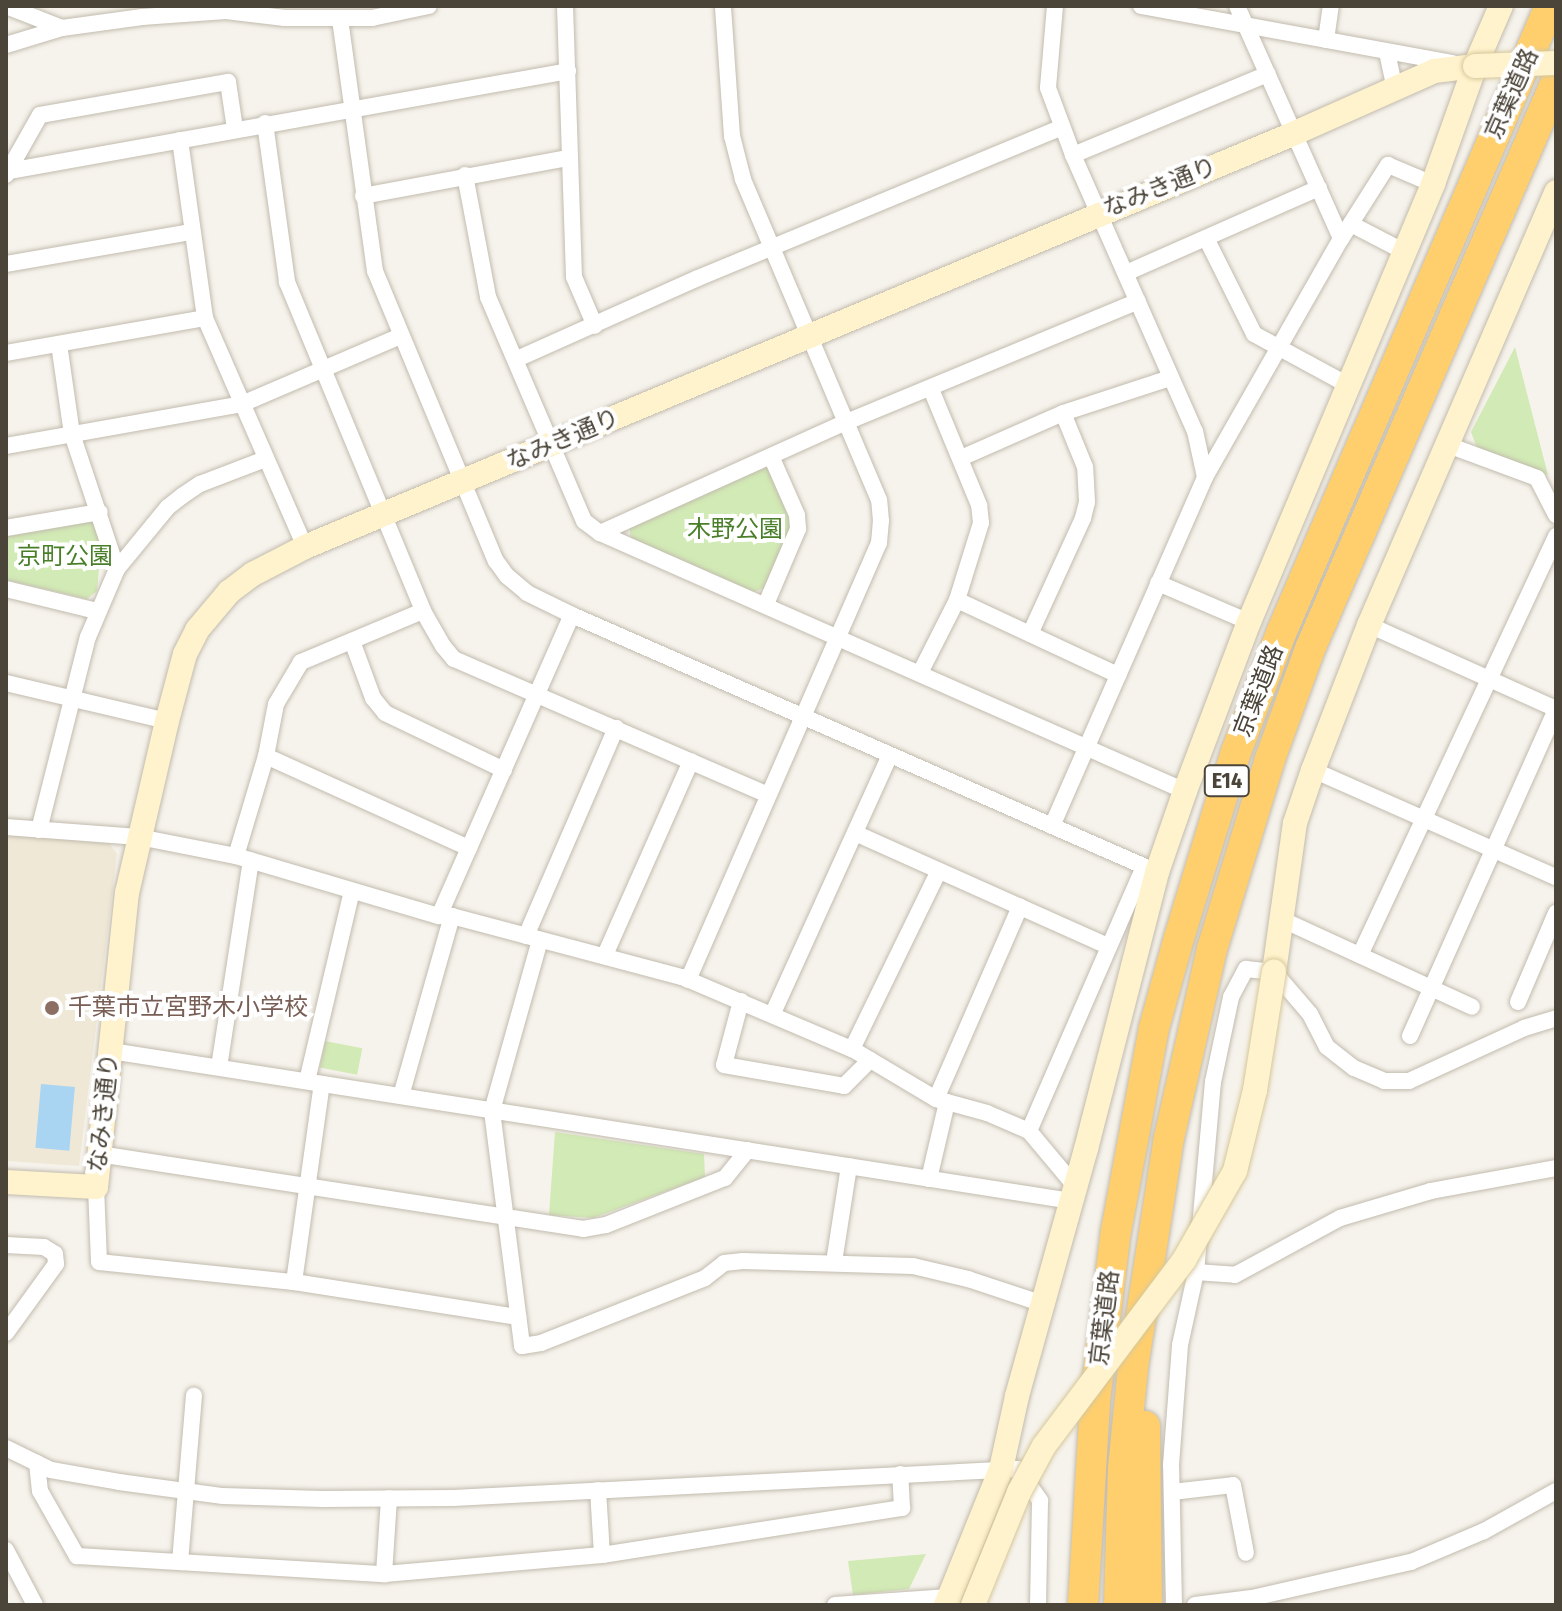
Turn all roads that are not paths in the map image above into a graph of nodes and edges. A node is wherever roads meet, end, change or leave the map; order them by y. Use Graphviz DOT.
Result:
graph roads {
  1 [pos="6,6"];
  2 [pos="429,6"];
  3 [pos="565,6"];
  4 [pos="723,6"];
  5 [pos="1055,6"];
  6 [pos="1141,6"];
  7 [pos="1237,6"];
  8 [pos="1331,6"];
  9 [pos="1501,6"];
  10 [pos="1550,6"];
  11 [pos="143,12"];
  12 [pos="287,12"];
  13 [pos="373,12"];
  14 [pos="46,13"];
  15 [pos="340,19"];
  16 [pos="1247,24"];
  17 [pos="62,28"];
  18 [pos="1326,40"];
  19 [pos="6,45"];
  20 [pos="1387,52"];
  21 [pos="1556,63"];
  22 [pos="1475,66"];
  23 [pos="568,71"];
  24 [pos="1268,74"];
  25 [pos="1556,82"];
  26 [pos="1395,90"];
  27 [pos="351,109"];
  28 [pos="265,123"];
  29 [pos="1062,127"];
  30 [pos="235,129"];
  31 [pos="1295,133"];
  32 [pos="180,140"];
  33 [pos="1073,155"];
  34 [pos="569,158"];
  35 [pos="7,173"];
  36 [pos="465,175"];
  37 [pos="1433,184"];
  38 [pos="1319,188"];
  39 [pos="1556,192"];
  40 [pos="363,196"];
  41 [pos="1100,213"];
  42 [pos="1351,224"];
  43 [pos="192,232"];
  44 [pos="1206,238"];
  45 [pos="1341,239"];
  46 [pos="774,248"];
  47 [pos="1403,251"];
  48 [pos="6,264"];
  49 [pos="1126,273"];
  50 [pos="1138,301"];
  51 [pos="205,318"];
  52 [pos="595,326"];
  53 [pos="401,336"];
  54 [pos="810,336"];
  55 [pos="59,344"];
  56 [pos="1279,350"];
  57 [pos="6,353"];
  58 [pos="517,359"];
  59 [pos="323,369"];
  60 [pos="1170,378"];
  61 [pos="1348,385"];
  62 [pos="931,389"];
  63 [pos="242,404"];
  64 [pos="1063,413"];
  65 [pos="844,423"];
  66 [pos="72,434"];
  67 [pos="550,445"];
  68 [pos="1448,445"];
  69 [pos="6,446"];
  70 [pos="771,456"];
  71 [pos="961,458"];
  72 [pos="265,459"];
  73 [pos="1205,477"];
  74 [pos="464,480"];
  75 [pos="100,512"];
  76 [pos="385,514"];
  77 [pos="1556,515"];
  78 [pos="6,528"];
  79 [pos="600,533"];
  80 [pos="1556,536"];
  81 [pos="305,547"];
  82 [pos="117,569"];
  83 [pos="1158,583"];
  84 [pos="6,589"];
  85 [pos="957,600"];
  86 [pos="766,604"];
  87 [pos="97,611"];
  88 [pos="423,611"];
  89 [pos="572,615"];
  90 [pos="1249,622"];
  91 [pos="1369,625"];
  92 [pos="1030,634"];
  93 [pos="837,636"];
  94 [pos="352,641"];
  95 [pos="920,673"];
  96 [pos="1118,675"];
  97 [pos="1489,678"];
  98 [pos="6,683"];
  99 [pos="537,693"];
  100 [pos="71,697"];
  101 [pos="1556,710"];
  102 [pos="802,717"];
  103 [pos="167,721"];
  104 [pos="616,728"];
  105 [pos="1086,747"];
  106 [pos="890,755"];
  107 [pos="266,756"];
  108 [pos="691,761"];
  109 [pos="504,770"];
  110 [pos="1313,770"];
  111 [pos="1185,791"];
  112 [pos="768,795"];
  113 [pos="1424,819"];
  114 [pos="1052,826"];
  115 [pos="6,827"];
  116 [pos="39,830"];
  117 [pos="855,833"];
  118 [pos="139,837"];
  119 [pos="469,848"];
  120 [pos="1494,849"];
  121 [pos="243,858"];
  122 [pos="1151,870"];
  123 [pos="939,871"];
  124 [pos="1556,877"];
  125 [pos="352,891"];
  126 [pos="1020,907"];
  127 [pos="1556,913"];
  128 [pos="446,916"];
  129 [pos="1281,919"];
  130 [pos="533,938"];
  131 [pos="1108,946"];
  132 [pos="605,955"];
  133 [pos="1360,955"];
  134 [pos="1274,972"];
  135 [pos="688,980"];
  136 [pos="1431,989"];
  137 [pos="741,1001"];
  138 [pos="1518,1002"];
  139 [pos="1472,1007"];
  140 [pos="773,1013"];
  141 [pos="1556,1018"];
  142 [pos="1410,1036"];
  143 [pos="852,1049"];
  144 [pos="111,1051"];
  145 [pos="870,1060"];
  146 [pos="219,1067"];
  147 [pos="315,1082"];
  148 [pos="401,1096"];
  149 [pos="942,1100"];
  150 [pos="492,1111"];
  151 [pos="1029,1131"];
  152 [pos="748,1150"];
  153 [pos="99,1154"];
  154 [pos="849,1166"];
  155 [pos="1556,1168"];
  156 [pos="929,1179"];
  157 [pos="6,1182"];
  158 [pos="308,1185"];
  159 [pos="96,1187"];
  160 [pos="1073,1194"];
  161 [pos="505,1216"];
  162 [pos="1153,1236"];
  163 [pos="6,1245"];
  164 [pos="834,1262"];
  165 [pos="1196,1272"];
  166 [pos="294,1282"];
  167 [pos="1043,1304"];
  168 [pos="518,1317"];
  169 [pos="6,1333"];
  170 [pos="194,1396"];
  171 [pos="6,1448"];
  172 [pos="37,1463"];
  173 [pos="1001,1469"];
  174 [pos="900,1474"];
  175 [pos="598,1490"];
  176 [pos="185,1491"];
  177 [pos="1556,1491"];
  178 [pos="1172,1492"];
  179 [pos="389,1498"];
  180 [pos="6,1550"];
  181 [pos="1246,1553"];
  182 [pos="602,1555"];
  183 [pos="180,1562"];
  184 [pos="384,1574"];
  185 [pos="947,1601"];
  186 [pos="35,1605"];
  187 [pos="835,1605"];
  188 [pos="973,1605"];
  189 [pos="1038,1605"];
  190 [pos="1083,1605"];
  191 [pos="1119,1605"];
  192 [pos="1147,1605"];
  193 [pos="1174,1605"];
  194 [pos="1195,1605"];
  1 -- 14 [label="street"];
  2 -- 13 [label="street"];
  3 -- 23 [label="street"];
  4 -- 46 [label="street"];
  5 -- 29 [label="street"];
  6 -- 16 [label="street"];
  7 -- 16 [label="street"];
  8 -- 18 [label="street"];
  9 -- 22 [label="street"];
  10 -- 190 [label="highway, 京葉道路 / E14"];
  11 -- 12 [label="street"];
  11 -- 17 [label="street"];
  12 -- 15 [label="street"];
  13 -- 15 [label="street"];
  14 -- 17 [label="street"];
  15 -- 27 [label="street"];
  16 -- 18 [label="street"];
  16 -- 24 [label="street"];
  17 -- 19 [label="street"];
  18 -- 20 [label="street"];
  20 -- 22 [label="street"];
  20 -- 26 [label="street"];
  21 -- 22 [label="street, なみき通り, bridge"];
  22 -- 26 [label="street, なみき通り"];
  22 -- 37 [label="street"];
  23 -- 27 [label="street"];
  23 -- 34 [label="street"];
  24 -- 31 [label="street"];
  24 -- 33 [label="street"];
  25 -- 162 [label="highway, 京葉道路 / E14"];
  26 -- 31 [label="street, なみき通り"];
  27 -- 28 [label="street"];
  27 -- 40 [label="street"];
  28 -- 30 [label="street"];
  28 -- 59 [label="street"];
  29 -- 33 [label="street"];
  29 -- 46 [label="street"];
  30 -- 32 [label="street"];
  30 -- 35 [label="street"];
  31 -- 38 [label="street"];
  31 -- 41 [label="street, なみき通り"];
  32 -- 35 [label="street"];
  32 -- 43 [label="street"];
  33 -- 41 [label="street"];
  34 -- 36 [label="street"];
  34 -- 52 [label="street"];
  36 -- 40 [label="street"];
  36 -- 58 [label="street"];
  37 -- 42 [label="street"];
  37 -- 47 [label="street"];
  38 -- 44 [label="street"];
  38 -- 45 [label="street"];
  39 -- 68 [label="street"];
  40 -- 53 [label="street"];
  41 -- 49 [label="street"];
  41 -- 54 [label="street, なみき通り"];
  42 -- 45 [label="street"];
  42 -- 47 [label="street"];
  43 -- 48 [label="street"];
  43 -- 51 [label="street"];
  44 -- 49 [label="street"];
  44 -- 56 [label="street"];
  45 -- 56 [label="street"];
  46 -- 52 [label="street"];
  46 -- 54 [label="street"];
  47 -- 61 [label="street"];
  49 -- 50 [label="street"];
  50 -- 60 [label="street"];
  50 -- 62 [label="street"];
  51 -- 55 [label="street"];
  51 -- 63 [label="street"];
  52 -- 58 [label="street"];
  53 -- 59 [label="street"];
  53 -- 74 [label="street"];
  54 -- 65 [label="street"];
  54 -- 67 [label="street, なみき通り"];
  55 -- 57 [label="street"];
  55 -- 66 [label="street"];
  56 -- 61 [label="street"];
  56 -- 73 [label="street"];
  58 -- 67 [label="street"];
  59 -- 63 [label="street"];
  59 -- 76 [label="street"];
  60 -- 64 [label="street"];
  60 -- 73 [label="street"];
  61 -- 90 [label="street"];
  62 -- 65 [label="street"];
  62 -- 71 [label="street"];
  63 -- 66 [label="street"];
  63 -- 72 [label="street"];
  64 -- 71 [label="street"];
  64 -- 92 [label="street"];
  65 -- 70 [label="street"];
  65 -- 93 [label="street"];
  66 -- 69 [label="street"];
  66 -- 75 [label="street"];
  67 -- 74 [label="street, なみき通り"];
  67 -- 79 [label="street"];
  68 -- 77 [label="street"];
  68 -- 91 [label="street"];
  70 -- 79 [label="street"];
  70 -- 86 [label="street"];
  71 -- 85 [label="street"];
  72 -- 81 [label="street"];
  72 -- 82 [label="street"];
  73 -- 83 [label="street"];
  74 -- 76 [label="street, なみき通り"];
  74 -- 89 [label="street"];
  75 -- 78 [label="street"];
  75 -- 82 [label="street"];
  76 -- 81 [label="street, なみき通り"];
  76 -- 88 [label="street"];
  79 -- 86 [label="street"];
  80 -- 97 [label="street"];
  81 -- 103 [label="street, なみき通り"];
  82 -- 87 [label="street"];
  83 -- 90 [label="street"];
  83 -- 96 [label="street"];
  84 -- 87 [label="street"];
  85 -- 92 [label="street"];
  85 -- 95 [label="street"];
  86 -- 93 [label="street"];
  87 -- 100 [label="street"];
  88 -- 94 [label="street"];
  88 -- 99 [label="street"];
  89 -- 99 [label="street"];
  89 -- 102 [label="street"];
  90 -- 111 [label="street"];
  91 -- 97 [label="street"];
  91 -- 110 [label="street"];
  92 -- 96 [label="street"];
  93 -- 95 [label="street"];
  93 -- 102 [label="street"];
  94 -- 107 [label="street"];
  94 -- 109 [label="street"];
  95 -- 105 [label="street"];
  96 -- 105 [label="street"];
  97 -- 101 [label="street"];
  97 -- 113 [label="street"];
  98 -- 100 [label="street"];
  99 -- 104 [label="street"];
  99 -- 109 [label="street"];
  100 -- 103 [label="street"];
  100 -- 116 [label="street"];
  101 -- 120 [label="street"];
  102 -- 106 [label="street"];
  102 -- 112 [label="street"];
  103 -- 118 [label="street, なみき通り"];
  104 -- 108 [label="street"];
  104 -- 130 [label="street"];
  105 -- 111 [label="street"];
  105 -- 114 [label="street"];
  106 -- 114 [label="street"];
  106 -- 117 [label="street"];
  107 -- 119 [label="street"];
  107 -- 121 [label="street"];
  108 -- 112 [label="street"];
  108 -- 132 [label="street"];
  109 -- 119 [label="street"];
  110 -- 113 [label="street"];
  110 -- 129 [label="street"];
  111 -- 122 [label="street"];
  112 -- 135 [label="street"];
  113 -- 120 [label="street"];
  113 -- 133 [label="street"];
  114 -- 122 [label="street"];
  115 -- 116 [label="street"];
  116 -- 118 [label="street"];
  117 -- 123 [label="street"];
  117 -- 140 [label="street"];
  118 -- 121 [label="street"];
  118 -- 144 [label="street, なみき通り"];
  119 -- 128 [label="street"];
  120 -- 124 [label="street"];
  120 -- 136 [label="street"];
  121 -- 125 [label="street"];
  121 -- 146 [label="street"];
  122 -- 131 [label="street"];
  122 -- 160 [label="street"];
  123 -- 126 [label="street"];
  123 -- 143 [label="street"];
  125 -- 128 [label="street"];
  125 -- 147 [label="street"];
  126 -- 131 [label="street"];
  126 -- 149 [label="street"];
  127 -- 138 [label="street"];
  128 -- 130 [label="street"];
  128 -- 148 [label="street"];
  129 -- 133 [label="street"];
  129 -- 134 [label="street"];
  130 -- 132 [label="street"];
  130 -- 150 [label="street"];
  131 -- 151 [label="street"];
  132 -- 135 [label="street"];
  133 -- 136 [label="street"];
  134 -- 141 [label="street"];
  134 -- 165 [label="street"];
  134 -- 188 [label="street, bridge"];
  135 -- 137 [label="street"];
  136 -- 139 [label="street"];
  136 -- 142 [label="street"];
  137 -- 140 [label="street"];
  137 -- 145 [label="street"];
  140 -- 143 [label="street"];
  143 -- 145 [label="street"];
  144 -- 146 [label="street"];
  144 -- 153 [label="street, なみき通り"];
  145 -- 149 [label="street"];
  146 -- 147 [label="street"];
  147 -- 148 [label="street"];
  147 -- 158 [label="street"];
  148 -- 150 [label="street"];
  149 -- 151 [label="street"];
  149 -- 156 [label="street"];
  150 -- 152 [label="street"];
  150 -- 161 [label="street"];
  151 -- 160 [label="street"];
  152 -- 154 [label="street"];
  152 -- 161 [label="street"];
  153 -- 158 [label="street"];
  153 -- 159 [label="street, なみき通り"];
  154 -- 156 [label="street"];
  154 -- 164 [label="street"];
  155 -- 165 [label="street"];
  156 -- 160 [label="street"];
  157 -- 159 [label="street"];
  158 -- 161 [label="street"];
  158 -- 166 [label="street"];
  159 -- 166 [label="street"];
  160 -- 167 [label="street"];
  161 -- 168 [label="street"];
  162 -- 191 [label="highway, 京葉道路 / E14"];
  162 -- 192 [label="highway"];
  163 -- 169 [label="street"];
  164 -- 167 [label="street"];
  164 -- 168 [label="street"];
  165 -- 178 [label="street"];
  166 -- 168 [label="street"];
  167 -- 173 [label="street"];
  170 -- 176 [label="street"];
  171 -- 172 [label="street"];
  172 -- 176 [label="street"];
  172 -- 183 [label="street"];
  173 -- 174 [label="street"];
  173 -- 185 [label="street"];
  173 -- 189 [label="street"];
  174 -- 175 [label="street"];
  174 -- 182 [label="street"];
  175 -- 179 [label="street"];
  175 -- 182 [label="street"];
  176 -- 179 [label="street"];
  176 -- 183 [label="street"];
  177 -- 194 [label="street"];
  178 -- 181 [label="street"];
  178 -- 193 [label="street"];
  179 -- 184 [label="street"];
  180 -- 186 [label="street"];
  182 -- 184 [label="street"];
  183 -- 184 [label="street"];
  185 -- 187 [label="street"];
}
